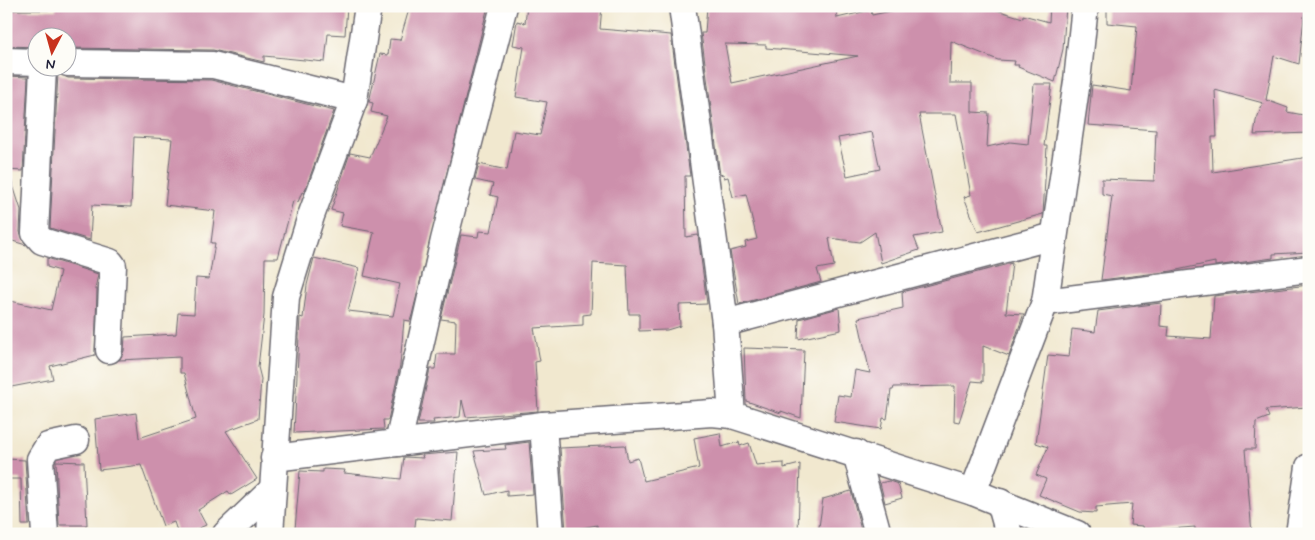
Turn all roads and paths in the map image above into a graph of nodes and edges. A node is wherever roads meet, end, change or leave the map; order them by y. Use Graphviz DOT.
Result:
graph roads {
  1 [pos="368,6"];
  2 [pos="504,6"];
  3 [pos="682,6"];
  4 [pos="1085,6"];
  5 [pos="6,61"];
  6 [pos="28,62"];
  7 [pos="78,63"];
  8 [pos="43,78"];
  9 [pos="354,100"];
  10 [pos="1054,236"];
  11 [pos="1309,269"];
  12 [pos="1045,302"];
  13 [pos="725,323"];
  14 [pos="109,350"];
  15 [pos="732,415"];
  16 [pos="542,425"];
  17 [pos="76,440"];
  18 [pos="398,443"];
  19 [pos="856,454"];
  20 [pos="274,458"];
  21 [pos="1309,467"];
  22 [pos="272,490"];
  23 [pos="973,492"];
  24 [pos="1000,502"];
  25 [pos="45,534"];
  26 [pos="226,534"];
  27 [pos="270,534"];
  28 [pos="551,534"];
  29 [pos="878,534"];
  30 [pos="1009,534"];
  31 [pos="1077,534"];
  32 [pos="1299,534"];
  1 -- 9 [label="street"];
  2 -- 18 [label="street"];
  3 -- 13 [label="street"];
  4 -- 10 [label="street"];
  5 -- 6 [label="street"];
  7 -- 9 [label="street"];
  8 -- 14 [label="street"];
  9 -- 20 [label="street"];
  10 -- 12 [label="street"];
  10 -- 13 [label="street"];
  11 -- 12 [label="street"];
  12 -- 23 [label="street"];
  13 -- 15 [label="street"];
  15 -- 16 [label="street"];
  15 -- 19 [label="street"];
  16 -- 18 [label="street"];
  16 -- 28 [label="street"];
  17 -- 25 [label="street"];
  18 -- 20 [label="street"];
  19 -- 23 [label="street"];
  19 -- 29 [label="street"];
  20 -- 22 [label="street"];
  21 -- 32 [label="street"];
  22 -- 26 [label="street"];
  22 -- 27 [label="street"];
  23 -- 24 [label="street"];
  24 -- 30 [label="street"];
  24 -- 31 [label="street"];
}
